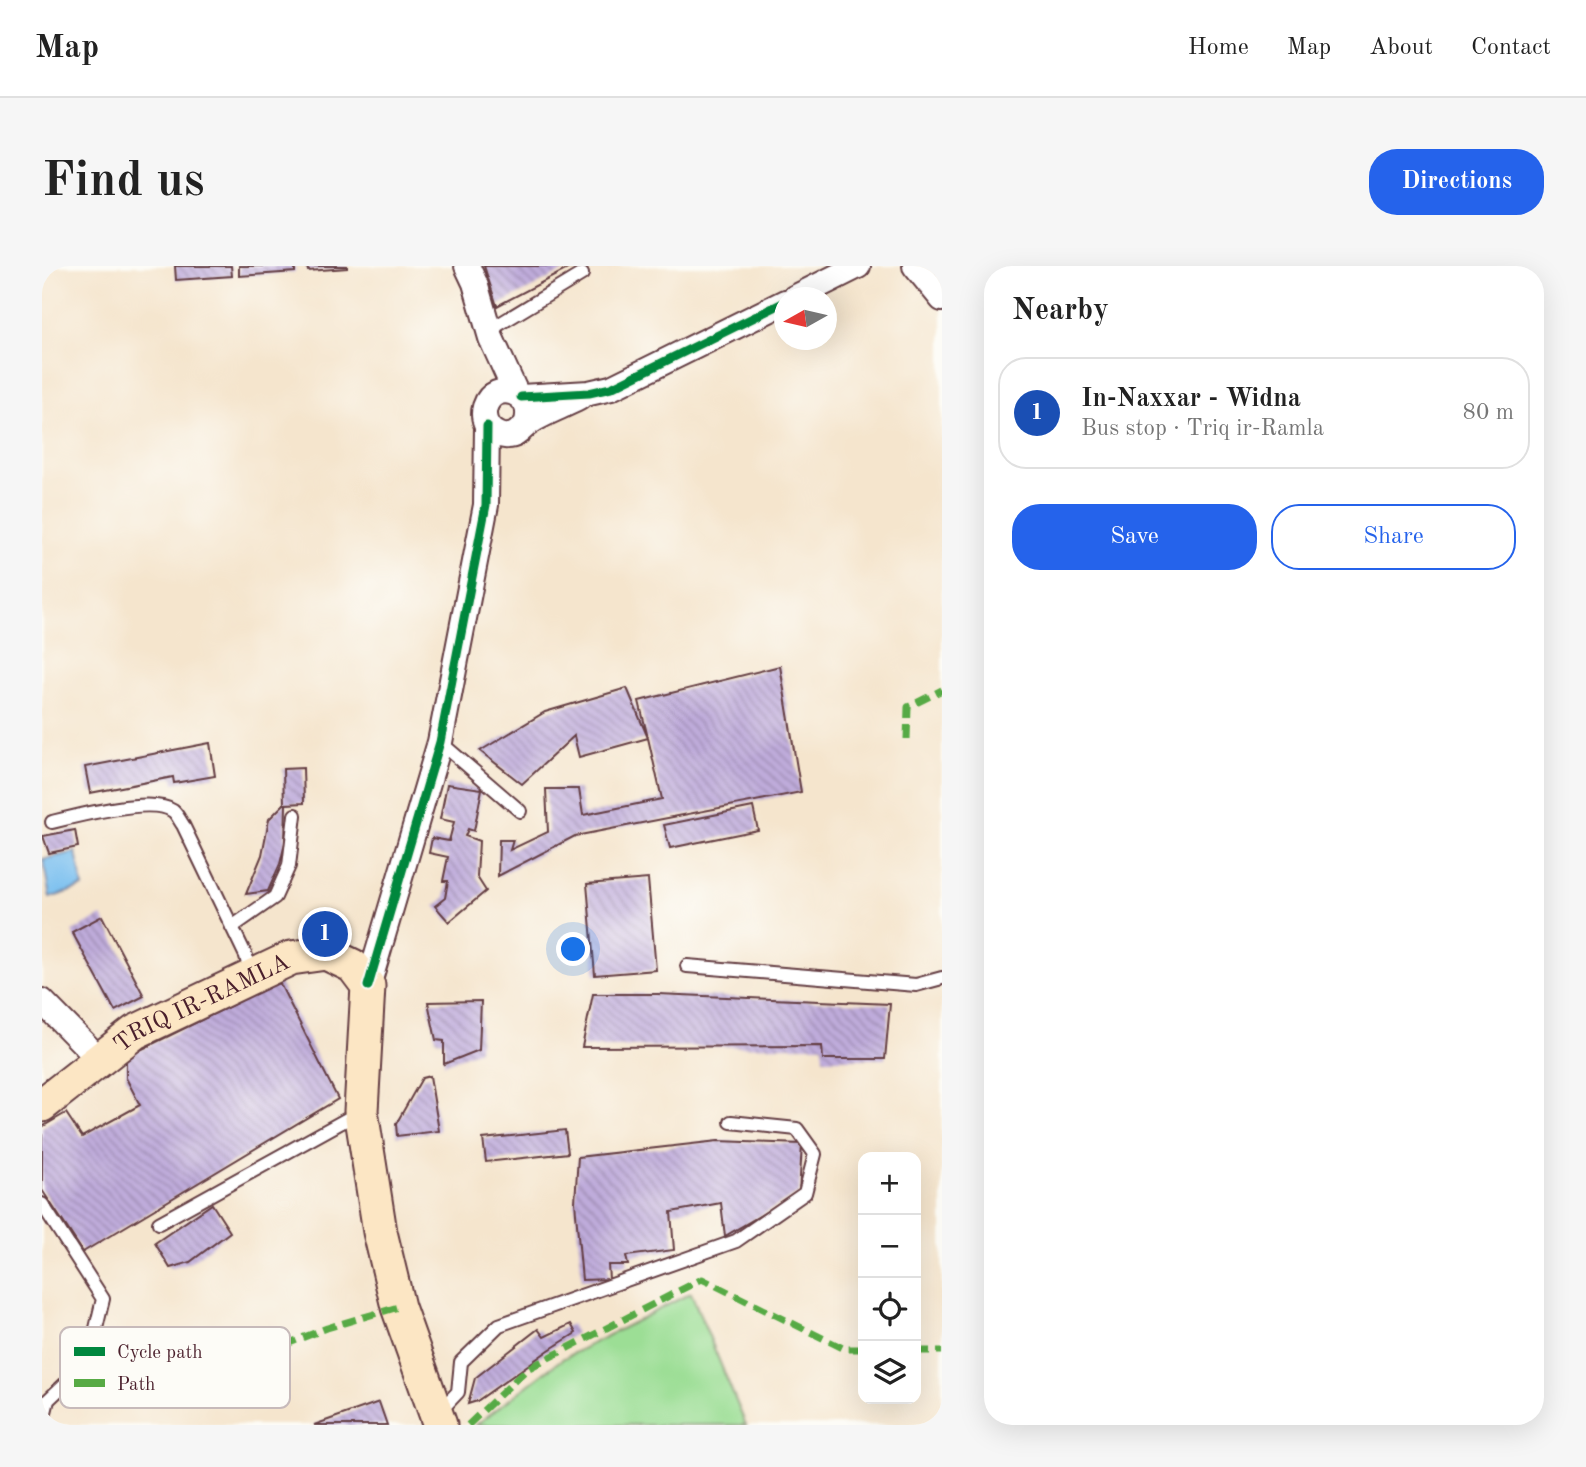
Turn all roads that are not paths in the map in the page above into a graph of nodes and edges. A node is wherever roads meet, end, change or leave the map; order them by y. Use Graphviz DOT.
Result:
graph roads {
  1 [pos="467,266"];
  2 [pos="858,266"];
  3 [pos="915,266"];
  4 [pos="582,274"];
  5 [pos="816,287"];
  6 [pos="942,299"];
  7 [pos="774,307"];
  8 [pos="490,334"];
  9 [pos="589,393"];
  10 [pos="518,395"];
  11 [pos="489,399"];
  12 [pos="487,426"];
  13 [pos="520,430"];
  14 [pos="486,505"];
  15 [pos="440,742"];
  16 [pos="520,811"];
  17 [pos="295,815"];
  18 [pos="52,822"];
  19 [pos="232,927"];
  20 [pos="687,965"];
  21 [pos="251,976"];
  22 [pos="942,978"];
  23 [pos="368,986"];
  24 [pos="42,1001"];
  25 [pos="100,1060"];
  26 [pos="42,1105"];
  27 [pos="361,1111"];
  28 [pos="731,1122"];
  29 [pos="42,1204"];
  30 [pos="159,1223"];
  31 [pos="96,1327"];
  32 [pos="60,1389"];
  33 [pos="438,1421"];
  34 [pos="42,1424"];
  1 -- 8 [label="street"];
  2 -- 5 [label="street"];
  3 -- 6 [label="street"];
  4 -- 8 [label="lane"];
  7 -- 9 [label="street"];
  8 -- 10 [label="street"];
  8 -- 11 [label="street"];
  9 -- 10 [label="street"];
  9 -- 13 [label="street"];
  10 -- 11 [label="street"];
  10 -- 13 [label="street"];
  11 -- 12 [label="street"];
  12 -- 13 [label="street"];
  12 -- 14 [label="street"];
  13 -- 14 [label="street"];
  14 -- 15 [label="street"];
  15 -- 16 [label="lane"];
  15 -- 23 [label="street"];
  17 -- 19 [label="lane"];
  18 -- 19 [label="lane"];
  19 -- 21 [label="lane"];
  20 -- 22 [label="lane"];
  21 -- 23 [label="main road, TRIQ IR-RAMLA"];
  21 -- 25 [label="main road, TRIQ IR-RAMLA"];
  23 -- 27 [label="main road"];
  24 -- 25 [label="street"];
  25 -- 26 [label="main road, TRIQ IR-RAMLA"];
  27 -- 30 [label="lane"];
  27 -- 33 [label="main road"];
  28 -- 33 [label="lane"];
  29 -- 31 [label="lane"];
  32 -- 34 [label="lane"];
}
